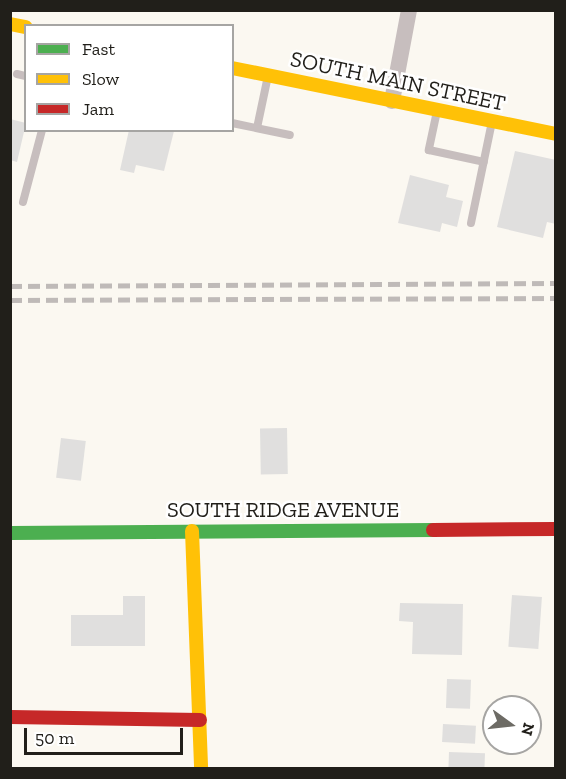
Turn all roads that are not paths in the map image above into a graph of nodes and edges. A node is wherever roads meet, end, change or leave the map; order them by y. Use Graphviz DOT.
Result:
graph roads {
  1 [pos="409,10"];
  2 [pos="234,68"];
  3 [pos="268,75"];
  4 [pos="392,101"];
  5 [pos="437,110"];
  6 [pos="492,121"];
  7 [pos="234,123"];
  8 [pos="257,128"];
  9 [pos="41,132"];
  10 [pos="555,134"];
  11 [pos="290,135"];
  12 [pos="484,162"];
  13 [pos="22,202"];
  14 [pos="471,223"];
  15 [pos="555,529"];
  16 [pos="192,531"];
  17 [pos="10,533"];
  18 [pos="10,717"];
  19 [pos="200,720"];
  20 [pos="201,768"];
  1 -- 4 [label="street"];
  2 -- 3 [label="street, SOUTH MAIN STREET"];
  3 -- 4 [label="street, SOUTH MAIN STREET"];
  3 -- 8 [label="lane"];
  4 -- 5 [label="street, SOUTH MAIN STREET"];
  5 -- 6 [label="street, SOUTH MAIN STREET"];
  5 -- 12 [label="lane"];
  6 -- 10 [label="street, SOUTH MAIN STREET"];
  6 -- 12 [label="lane"];
  7 -- 8 [label="lane"];
  8 -- 11 [label="lane"];
  9 -- 13 [label="lane"];
  12 -- 14 [label="lane"];
  15 -- 16 [label="street, SOUTH RIDGE AVENUE"];
  16 -- 17 [label="street, SOUTH RIDGE AVENUE"];
  16 -- 19 [label="street"];
  18 -- 19 [label="street"];
  19 -- 20 [label="street"];
}
